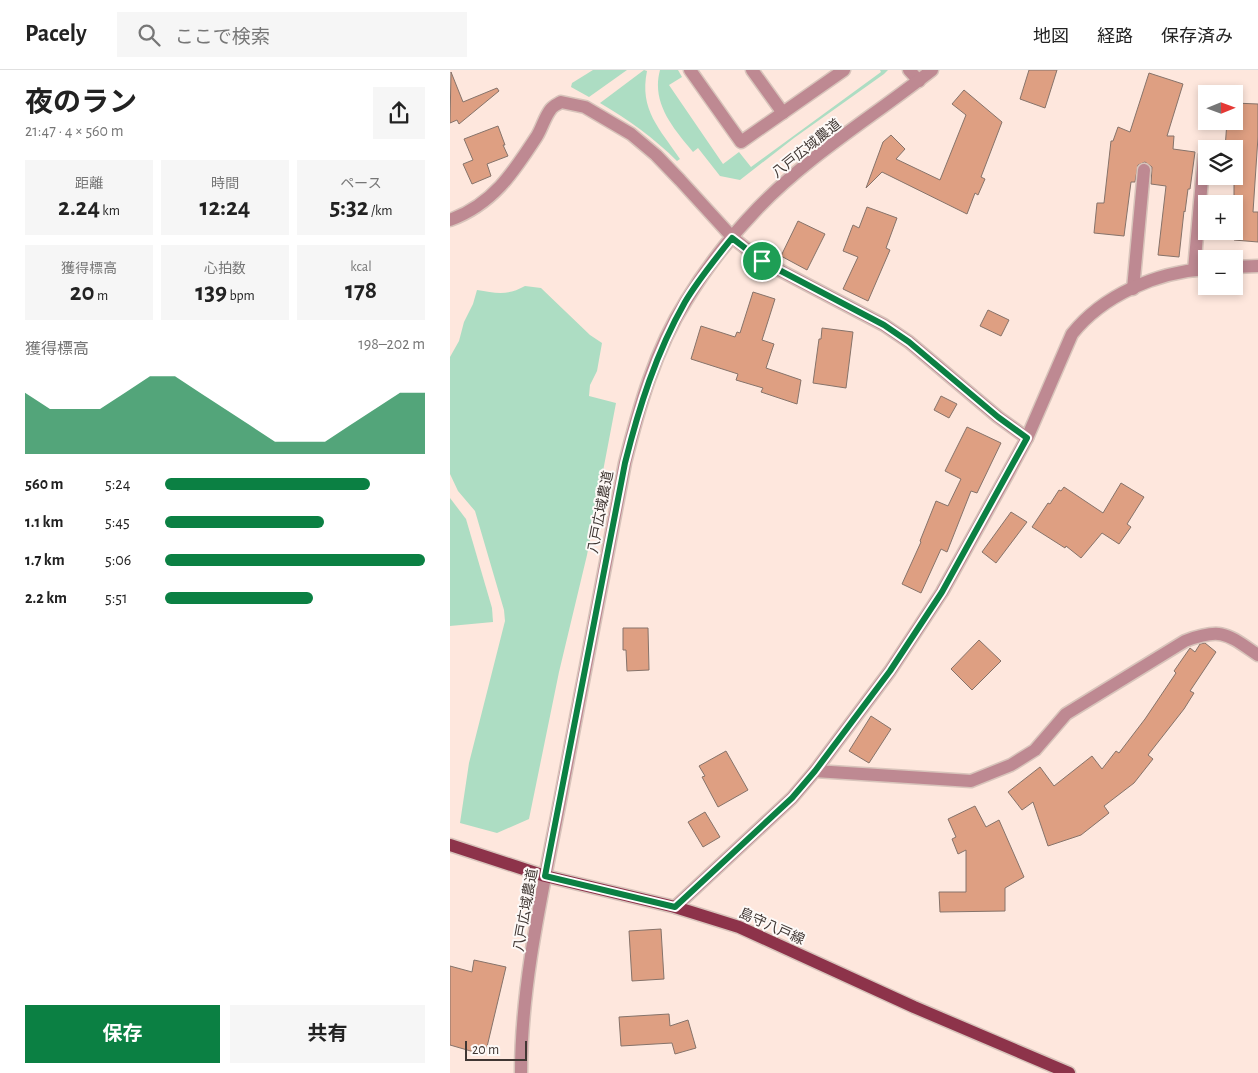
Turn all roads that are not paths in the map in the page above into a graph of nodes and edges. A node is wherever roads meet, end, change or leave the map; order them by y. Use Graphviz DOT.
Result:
graph roads {
  1 [pos="690,70"];
  2 [pos="752,70"];
  3 [pos="844,70"];
  4 [pos="909,70"];
  5 [pos="932,70"];
  6 [pos="829,74"];
  7 [pos="919,81"];
  8 [pos="783,113"];
  9 [pos="1144,170"];
  10 [pos="1203,185"];
  11 [pos="450,220"];
  12 [pos="732,238"];
  13 [pos="1201,250"];
  14 [pos="1258,266"];
  15 [pos="1243,267"];
  16 [pos="1198,270"];
  17 [pos="1133,289"];
  18 [pos="1027,438"];
  19 [pos="1258,655"];
  20 [pos="815,771"];
  21 [pos="450,845"];
  22 [pos="545,876"];
  23 [pos="675,907"];
  24 [pos="521,1073"];
  25 [pos="1069,1073"];
  1 -- 8 [label="street"];
  2 -- 8 [label="street"];
  3 -- 6 [label="street"];
  4 -- 7 [label="street"];
  5 -- 7 [label="street, 八戸広域農道"];
  6 -- 8 [label="street"];
  7 -- 12 [label="street, 八戸広域農道"];
  9 -- 17 [label="street"];
  10 -- 13 [label="street"];
  11 -- 12 [label="street"];
  12 -- 18 [label="street"];
  12 -- 22 [label="street, 八戸広域農道"];
  14 -- 15 [label="street"];
  16 -- 17 [label="street"];
  17 -- 18 [label="street"];
  18 -- 20 [label="street"];
  19 -- 20 [label="street"];
  20 -- 23 [label="street"];
  21 -- 22 [label="main road, 島守八戸線"];
  22 -- 23 [label="main road, 島守八戸線"];
  22 -- 24 [label="street, 八戸広域農道"];
  23 -- 25 [label="main road, 島守八戸線"];
}
